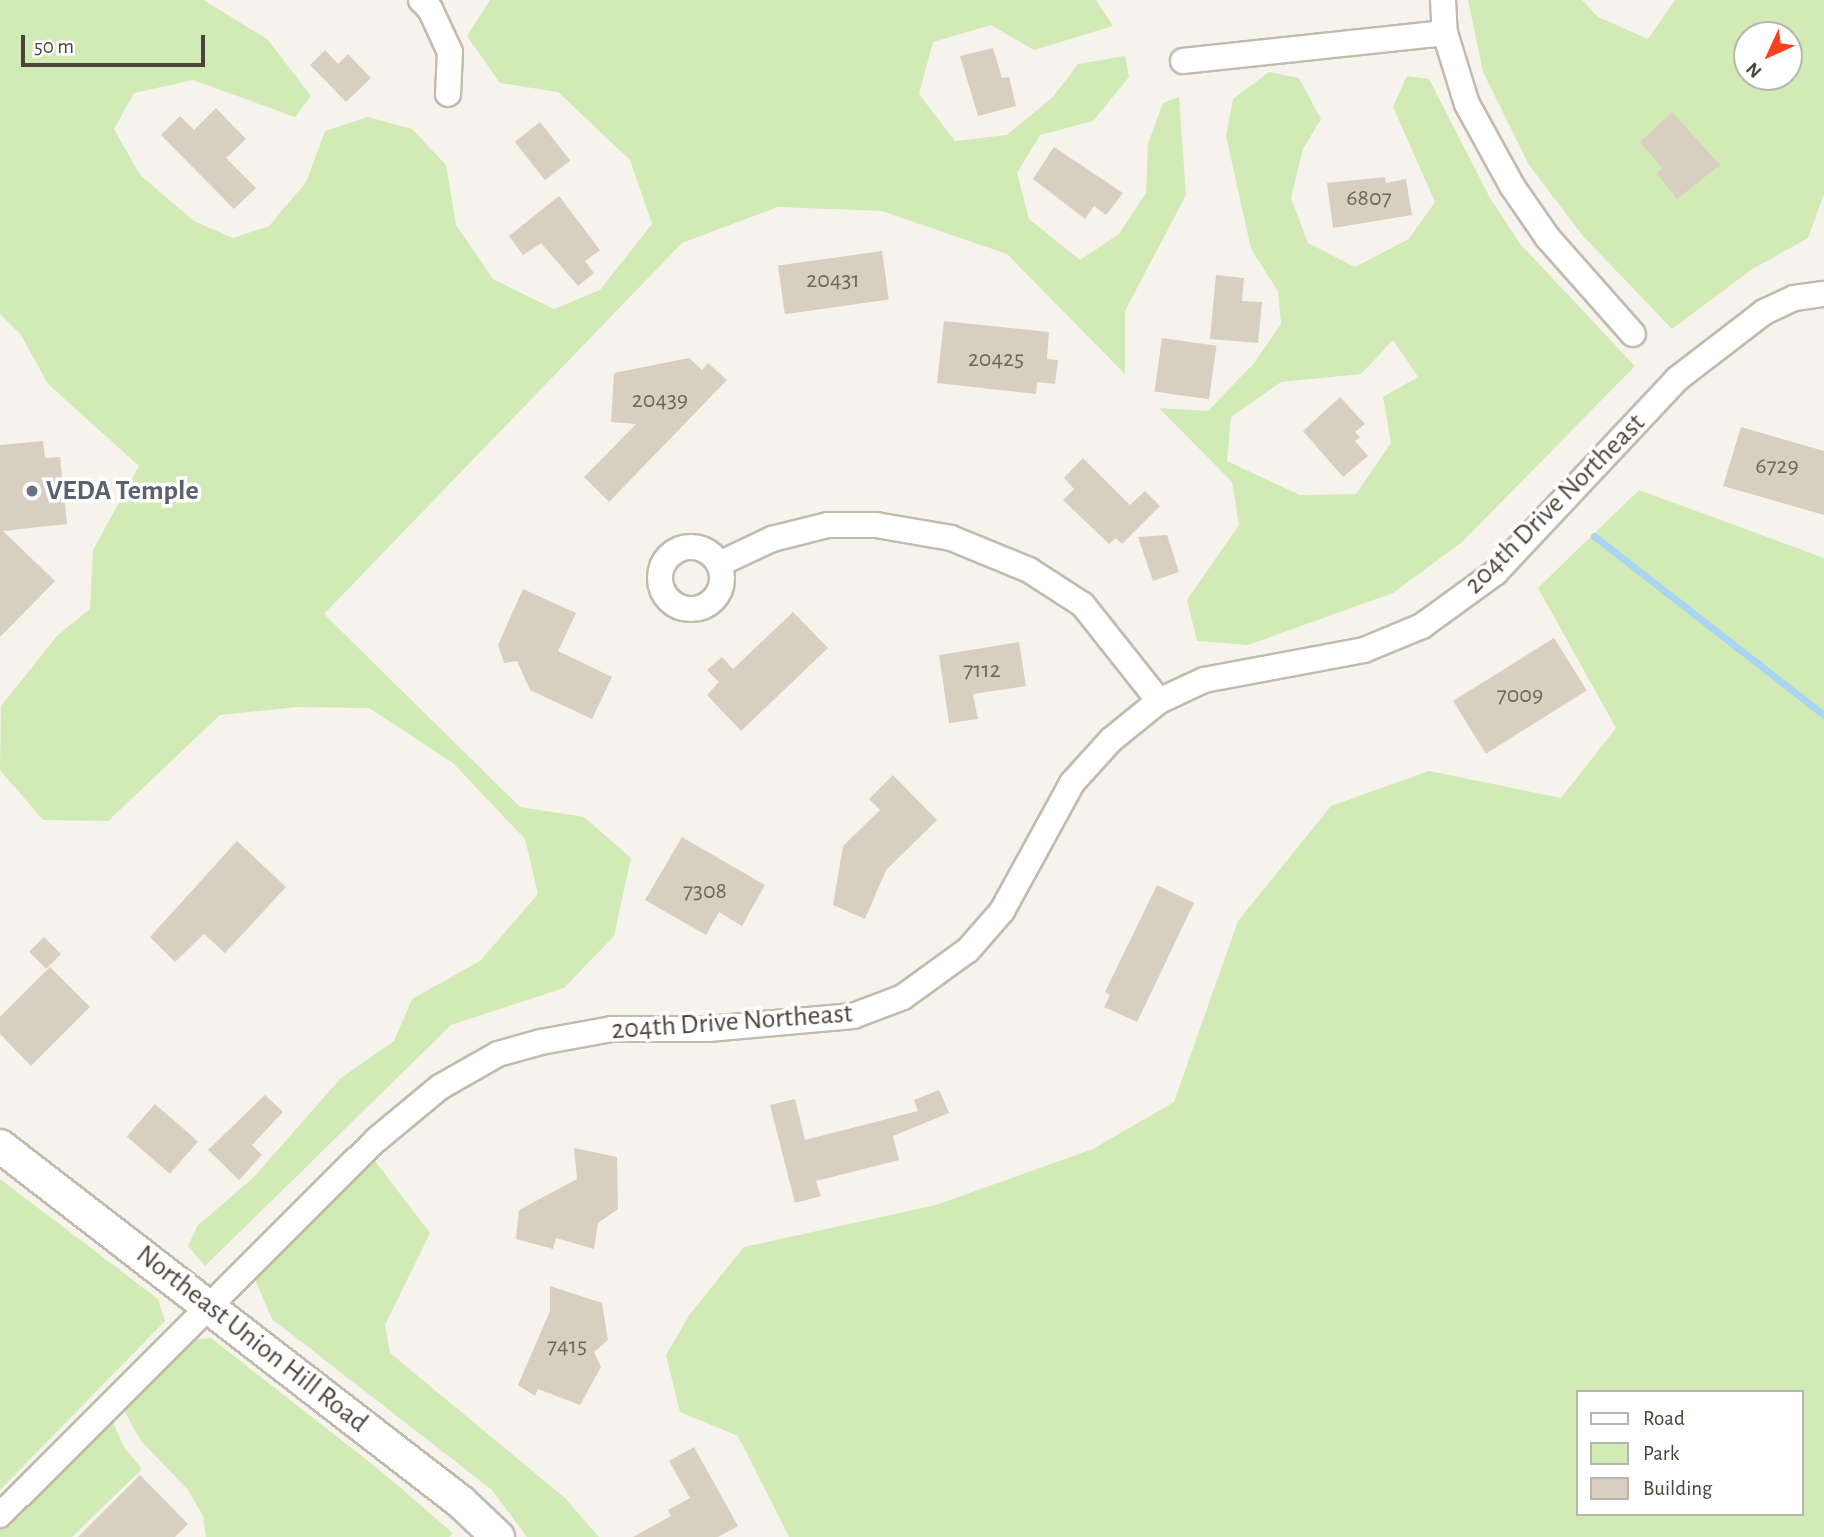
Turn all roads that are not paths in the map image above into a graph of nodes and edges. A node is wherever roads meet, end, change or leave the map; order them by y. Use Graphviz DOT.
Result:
graph roads {
  1 [pos="421,0"];
  2 [pos="1443,0"];
  3 [pos="1445,33"];
  4 [pos="1183,61"];
  5 [pos="448,94"];
  6 [pos="1824,294"];
  7 [pos="1633,334"];
  8 [pos="719,564"];
  9 [pos="1159,701"];
  10 [pos="0,1146"];
  11 [pos="209,1304"];
  12 [pos="0,1515"];
  13 [pos="498,1537"];
  1 -- 5 [label="street"];
  2 -- 3 [label="street"];
  3 -- 4 [label="street"];
  3 -- 7 [label="street"];
  6 -- 9 [label="street, 204th Drive Northeast"];
  8 -- 9 [label="street"];
  9 -- 11 [label="street, 204th Drive Northeast"];
  10 -- 11 [label="street, Northeast Union Hill Road"];
  11 -- 12 [label="street, 204th Drive Northeast"];
  11 -- 13 [label="street, Northeast Union Hill Road"];
}
